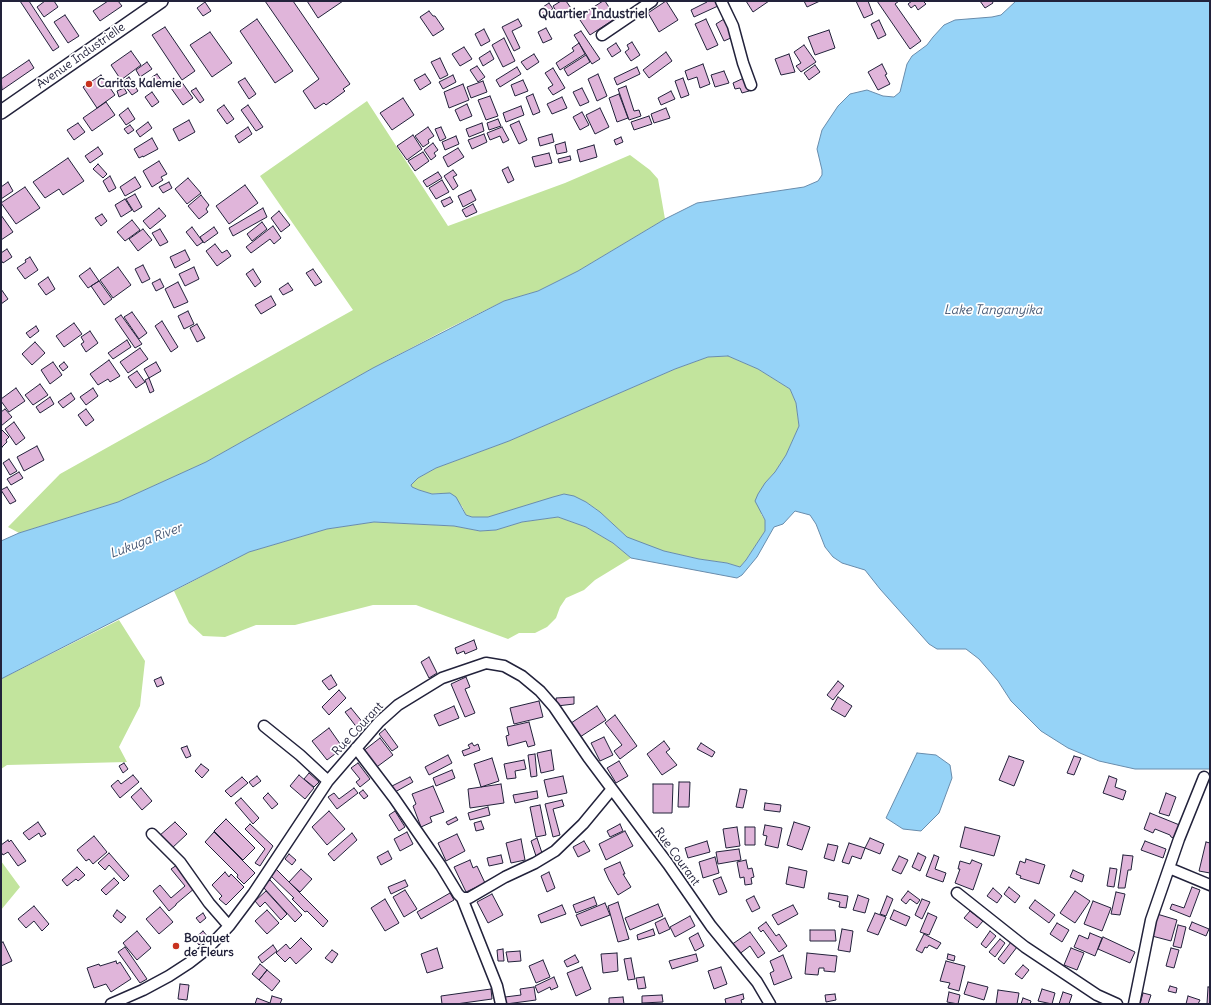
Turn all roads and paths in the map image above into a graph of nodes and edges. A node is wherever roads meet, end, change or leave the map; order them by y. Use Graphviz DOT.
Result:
graph roads {
  1 [pos="161,1"];
  2 [pos="652,1"];
  3 [pos="721,1"];
  4 [pos="602,35"];
  5 [pos="751,85"];
  6 [pos="1,112"];
  7 [pos="264,726"];
  8 [pos="356,748"];
  9 [pos="1204,778"];
  10 [pos="328,781"];
  11 [pos="612,789"];
  12 [pos="152,834"];
  13 [pos="1169,868"];
  14 [pos="1210,885"];
  15 [pos="957,893"];
  16 [pos="462,898"];
  17 [pos="229,926"];
  18 [pos="1096,1000"];
  19 [pos="111,1004"];
  20 [pos="502,1004"];
  21 [pos="770,1004"];
  22 [pos="1117,1004"];
  23 [pos="1134,1004"];
  1 -- 6 [label="street, Avenue Industrielle"];
  2 -- 4 [label="street"];
  3 -- 5 [label="street"];
  7 -- 10 [label="street"];
  8 -- 10 [label="street, Rue Courant"];
  8 -- 11 [label="street, Rue Courant"];
  8 -- 16 [label="street"];
  9 -- 13 [label="street"];
  10 -- 17 [label="street, Rue Courant"];
  11 -- 16 [label="street"];
  11 -- 21 [label="street, Rue Courant"];
  12 -- 17 [label="street"];
  13 -- 14 [label="street"];
  13 -- 23 [label="street"];
  15 -- 18 [label="street"];
  16 -- 20 [label="street"];
  17 -- 19 [label="street, Rue Courant"];
  18 -- 22 [label="street"];
}
